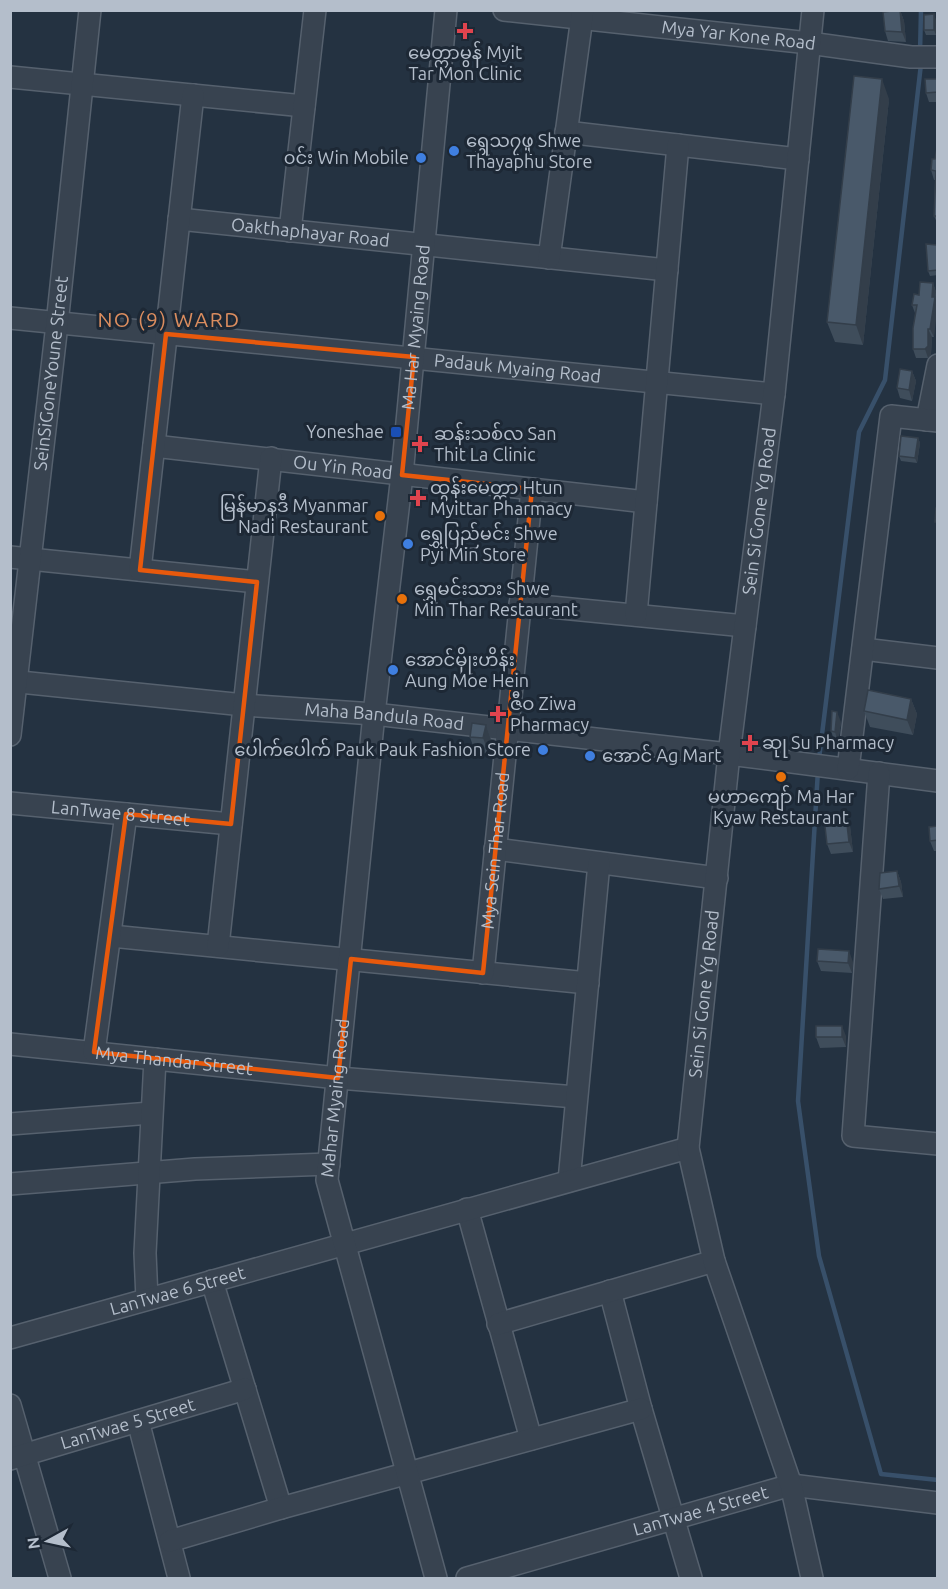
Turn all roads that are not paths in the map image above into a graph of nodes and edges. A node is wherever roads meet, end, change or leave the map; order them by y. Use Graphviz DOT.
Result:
graph roads {
  1 [pos="90,10"];
  2 [pos="315,10"];
  3 [pos="446,10"];
  4 [pos="504,10"];
  5 [pos="813,10"];
  6 [pos="582,15"];
  7 [pos="809,44"];
  8 [pos="926,57"];
  9 [pos="10,77"];
  10 [pos="83,84"];
  11 [pos="193,95"];
  12 [pos="304,106"];
  13 [pos="566,132"];
  14 [pos="678,145"];
  15 [pos="798,159"];
  16 [pos="179,219"];
  17 [pos="290,231"];
  18 [pos="424,244"];
  19 [pos="549,258"];
  20 [pos="667,270"];
  21 [pos="10,318"];
  22 [pos="57,324"];
  23 [pos="166,334"];
  24 [pos="414,357"];
  25 [pos="938,365"];
  26 [pos="657,383"];
  27 [pos="774,394"];
  28 [pos="932,421"];
  29 [pos="154,446"];
  30 [pos="271,458"];
  31 [pos="402,475"];
  32 [pos="532,489"];
  33 [pos="646,502"];
  34 [pos="20,558"];
  35 [pos="140,570"];
  36 [pos="257,582"];
  37 [pos="520,603"];
  38 [pos="636,615"];
  39 [pos="745,626"];
  40 [pos="863,649"];
  41 [pos="938,658"];
  42 [pos="13,681"];
  43 [pos="244,705"];
  44 [pos="374,714"];
  45 [pos="507,729"];
  46 [pos="10,735"];
  47 [pos="729,754"];
  48 [pos="849,770"];
  49 [pos="879,773"];
  50 [pos="938,781"];
  51 [pos="10,803"];
  52 [pos="126,814"];
  53 [pos="231,824"];
  54 [pos="495,849"];
  55 [pos="599,863"];
  56 [pos="717,878"];
  57 [pos="111,936"];
  58 [pos="218,946"];
  59 [pos="351,959"];
  60 [pos="483,973"];
  61 [pos="588,983"];
  62 [pos="10,1044"];
  63 [pos="93,1052"];
  64 [pos="155,1059"];
  65 [pos="338,1078"];
  66 [pos="576,1098"];
  67 [pos="151,1113"];
  68 [pos="10,1124"];
  69 [pos="938,1144"];
  70 [pos="688,1148"];
  71 [pos="329,1164"];
  72 [pos="149,1172"];
  73 [pos="569,1181"];
  74 [pos="10,1184"];
  75 [pos="467,1209"];
  76 [pos="345,1244"];
  77 [pos="714,1261"];
  78 [pos="212,1281"];
  79 [pos="610,1291"];
  80 [pos="147,1299"];
  81 [pos="498,1324"];
  82 [pos="10,1338"];
  83 [pos="245,1389"];
  84 [pos="10,1405"];
  85 [pos="641,1408"];
  86 [pos="138,1421"];
  87 [pos="531,1439"];
  88 [pos="18,1457"];
  89 [pos="407,1474"];
  90 [pos="790,1485"];
  91 [pos="938,1503"];
  92 [pos="281,1508"];
  93 [pos="673,1517"];
  94 [pos="170,1541"];
  95 [pos="60,1578"];
  96 [pos="179,1578"];
  97 [pos="435,1578"];
  98 [pos="467,1578"];
  99 [pos="691,1578"];
  100 [pos="812,1578"];
  1 -- 10 [label="street, SeinSiGoneYoune Street"];
  2 -- 12 [label="street"];
  3 -- 18 [label="street, Ma Har Myaing Road"];
  4 -- 6 [label="street, Mya Yar Kone Road"];
  5 -- 7 [label="street, Sein Si Gone Yg Road"];
  6 -- 7 [label="street, Mya Yar Kone Road"];
  6 -- 13 [label="street"];
  7 -- 8 [label="street, Mya Yar Kone Road"];
  7 -- 15 [label="street, Sein Si Gone Yg Road"];
  9 -- 10 [label="street"];
  10 -- 11 [label="street"];
  10 -- 22 [label="street, SeinSiGoneYoune Street"];
  11 -- 12 [label="street"];
  11 -- 16 [label="street"];
  12 -- 17 [label="street"];
  13 -- 14 [label="street"];
  13 -- 19 [label="street"];
  14 -- 15 [label="street"];
  14 -- 20 [label="street"];
  15 -- 27 [label="street, Sein Si Gone Yg Road"];
  16 -- 17 [label="street, Oakthaphayar Road"];
  16 -- 23 [label="street"];
  17 -- 18 [label="street, Oakthaphayar Road"];
  18 -- 19 [label="street, Oakthaphayar Road"];
  18 -- 24 [label="street, Ma Har Myaing Road"];
  19 -- 20 [label="street, Oakthaphayar Road"];
  20 -- 26 [label="street"];
  21 -- 22 [label="street, Padauk Myaing Road"];
  22 -- 23 [label="street, Padauk Myaing Road"];
  22 -- 34 [label="street, SeinSiGoneYoune Street"];
  23 -- 24 [label="street, Padauk Myaing Road"];
  23 -- 29 [label="street"];
  24 -- 26 [label="street, Padauk Myaing Road"];
  24 -- 31 [label="street, Ma Har Myaing Road"];
  25 -- 28 [label="street"];
  26 -- 27 [label="street, Padauk Myaing Road"];
  26 -- 33 [label="street"];
  27 -- 39 [label="street, Sein Si Gone Yg Road"];
  28 -- 40 [label="street"];
  29 -- 30 [label="street, Ou Yin Road"];
  29 -- 35 [label="street"];
  30 -- 31 [label="street, Ou Yin Road"];
  30 -- 36 [label="street"];
  31 -- 32 [label="street, Ou Yin Road"];
  31 -- 44 [label="street, Ma Har Myaing Road"];
  32 -- 33 [label="street, Ou Yin Road"];
  32 -- 37 [label="street"];
  33 -- 38 [label="street"];
  34 -- 35 [label="street"];
  34 -- 42 [label="street, SeinSiGoneYoune Street"];
  35 -- 36 [label="street"];
  36 -- 43 [label="street"];
  37 -- 38 [label="street"];
  37 -- 45 [label="street"];
  38 -- 39 [label="street"];
  39 -- 47 [label="street, Sein Si Gone Yg Road"];
  40 -- 41 [label="street"];
  40 -- 48 [label="street"];
  42 -- 43 [label="street, Maha Bandula Road"];
  42 -- 46 [label="street, SeinSiGoneYoune Street"];
  43 -- 44 [label="street, Maha Bandula Road"];
  43 -- 53 [label="street"];
  44 -- 45 [label="street, Maha Bandula Road"];
  44 -- 59 [label="street, Mahar Myaing Road"];
  45 -- 47 [label="street, Maha Bandula Road"];
  45 -- 54 [label="street, Mya Sein Thar Road"];
  47 -- 48 [label="street, Maha Bandula Road"];
  47 -- 56 [label="street, Sein Si Gone Yg Road"];
  48 -- 49 [label="street, Maha Bandula Road"];
  49 -- 50 [label="street, Maha Bandula Road"];
  49 -- 69 [label="street"];
  51 -- 52 [label="street, LanTwae 8 Street"];
  52 -- 53 [label="street, LanTwae 8 Street"];
  52 -- 57 [label="street"];
  53 -- 58 [label="street"];
  54 -- 55 [label="street"];
  54 -- 60 [label="street, Mya Sein Thar Road"];
  55 -- 56 [label="street"];
  55 -- 61 [label="street"];
  56 -- 70 [label="street, Sein Si Gone Yg Road"];
  57 -- 58 [label="street"];
  57 -- 63 [label="street"];
  58 -- 59 [label="street"];
  59 -- 60 [label="street"];
  59 -- 65 [label="street, Mahar Myaing Road"];
  60 -- 61 [label="street"];
  61 -- 66 [label="street"];
  62 -- 63 [label="street, Mya Thandar Street"];
  63 -- 64 [label="street, Mya Thandar Street"];
  64 -- 65 [label="street, Mya Thandar Street"];
  64 -- 67 [label="street"];
  65 -- 66 [label="street, Mya Thandar Street"];
  65 -- 71 [label="street, Mahar Myaing Road"];
  66 -- 73 [label="street"];
  67 -- 68 [label="street"];
  67 -- 72 [label="street"];
  70 -- 73 [label="street, LanTwae 6 Street"];
  70 -- 77 [label="street, Sein Si Gone Yg Road"];
  71 -- 72 [label="street"];
  71 -- 76 [label="street, Mahar Myaing Road"];
  72 -- 74 [label="street"];
  72 -- 80 [label="street"];
  73 -- 75 [label="street, LanTwae 6 Street"];
  75 -- 76 [label="street, LanTwae 6 Street"];
  75 -- 81 [label="street"];
  76 -- 78 [label="street, LanTwae 6 Street"];
  76 -- 89 [label="street, Mahar Myaing Road"];
  77 -- 79 [label="street"];
  77 -- 90 [label="street, Sein Si Gone Yg Road"];
  78 -- 80 [label="street, LanTwae 6 Street"];
  78 -- 83 [label="street"];
  79 -- 81 [label="street"];
  79 -- 85 [label="street"];
  80 -- 82 [label="street, LanTwae 6 Street"];
  81 -- 87 [label="street"];
  83 -- 86 [label="street, LanTwae 5 Street"];
  83 -- 92 [label="street"];
  84 -- 88 [label="street"];
  85 -- 87 [label="street"];
  85 -- 93 [label="street"];
  86 -- 88 [label="street, LanTwae 5 Street"];
  86 -- 94 [label="street"];
  87 -- 89 [label="street"];
  88 -- 95 [label="street"];
  89 -- 92 [label="street"];
  89 -- 97 [label="street, Mahar Myaing Road"];
  90 -- 91 [label="street, LanTwae 4 Street"];
  90 -- 93 [label="street, LanTwae 4 Street"];
  90 -- 100 [label="street, Sein Si Gone Yg Road"];
  92 -- 94 [label="street"];
  93 -- 98 [label="street, LanTwae 4 Street"];
  93 -- 99 [label="street"];
  94 -- 96 [label="street"];
}
